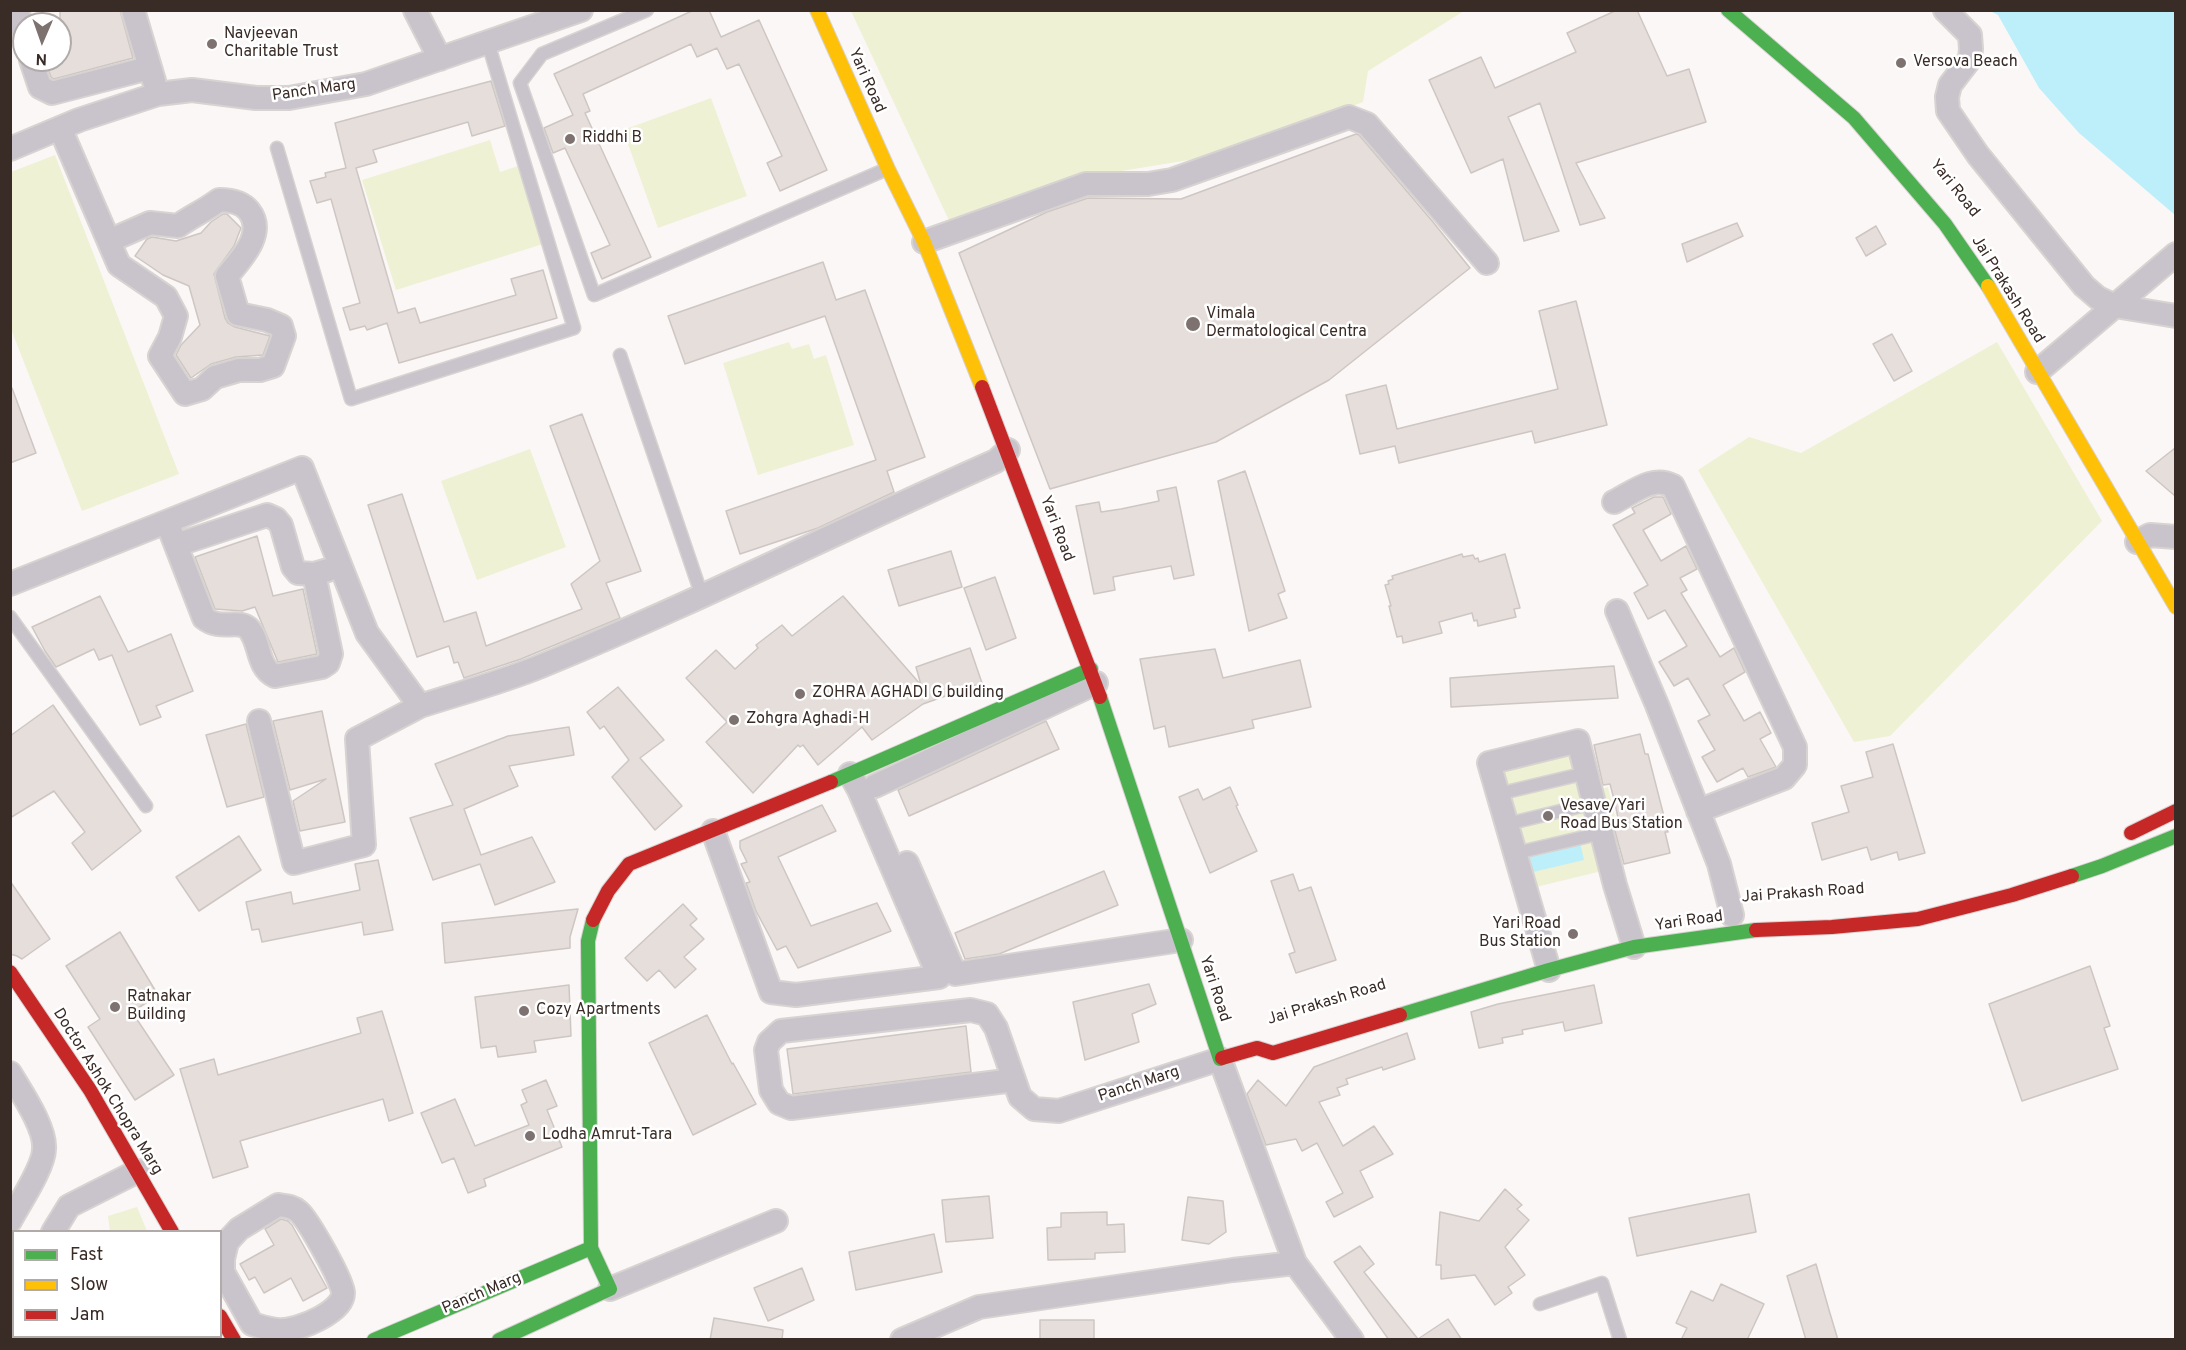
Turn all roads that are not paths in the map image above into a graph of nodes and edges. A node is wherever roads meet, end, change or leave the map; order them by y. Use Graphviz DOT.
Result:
graph roads {
  1 [pos="133,10"];
  2 [pos="415,10"];
  3 [pos="581,10"];
  4 [pos="647,10"];
  5 [pos="817,10"];
  6 [pos="1728,10"];
  7 [pos="1945,10"];
  8 [pos="488,43"];
  9 [pos="440,59"];
  10 [pos="149,68"];
  11 [pos="35,72"];
  12 [pos="158,93"];
  13 [pos="60,128"];
  14 [pos="277,148"];
  15 [pos="10,149"];
  16 [pos="888,169"];
  17 [pos="1921,174"];
  18 [pos="1972,239"];
  19 [pos="109,241"];
  20 [pos="924,242"];
  21 [pos="2175,254"];
  22 [pos="1487,263"];
  23 [pos="1992,267"];
  24 [pos="2115,306"];
  25 [pos="2175,316"];
  26 [pos="620,355"];
  27 [pos="2042,368"];
  28 [pos="1008,450"];
  29 [pos="258,486"];
  30 [pos="1614,502"];
  31 [pos="267,515"];
  32 [pos="167,522"];
  33 [pos="2156,541"];
  34 [pos="176,545"];
  35 [pos="341,566"];
  36 [pos="314,574"];
  37 [pos="10,584"];
  38 [pos="702,596"];
  39 [pos="2175,607"];
  40 [pos="1617,611"];
  41 [pos="10,617"];
  42 [pos="1093,676"];
  43 [pos="420,706"];
  44 [pos="259,722"];
  45 [pos="1586,773"];
  46 [pos="864,776"];
  47 [pos="1498,794"];
  48 [pos="1594,803"];
  49 [pos="146,806"];
  50 [pos="1698,811"];
  51 [pos="2175,811"];
  52 [pos="1507,824"];
  53 [pos="713,831"];
  54 [pos="1602,833"];
  55 [pos="2175,836"];
  56 [pos="2118,839"];
  57 [pos="1516,853"];
  58 [pos="1732,915"];
  59 [pos="1630,936"];
  60 [pos="1181,940"];
  61 [pos="1546,958"];
  62 [pos="10,972"];
  63 [pos="19,1001"];
  64 [pos="1220,1059"];
  65 [pos="10,1072"];
  66 [pos="1014,1080"];
  67 [pos="138,1171"];
  68 [pos="10,1221"];
  69 [pos="776,1221"];
  70 [pos="54,1230"];
  71 [pos="171,1230"];
  72 [pos="591,1248"];
  73 [pos="1295,1263"];
  74 [pos="610,1289"];
  75 [pos="1540,1304"];
  76 [pos="222,1319"];
  77 [pos="307,1332"];
  78 [pos="234,1340"];
  79 [pos="374,1340"];
  80 [pos="499,1340"];
  81 [pos="902,1340"];
  82 [pos="1352,1340"];
  83 [pos="1620,1340"];
  1 -- 10 [label="street"];
  2 -- 9 [label="street"];
  3 -- 8 [label="street, Panch Marg"];
  4 -- 16 [label="lane"];
  5 -- 16 [label="street, Yari Road"];
  6 -- 27 [label="street, Jai Prakash Road"];
  7 -- 24 [label="street"];
  8 -- 9 [label="street, Panch Marg"];
  8 -- 14 [label="lane"];
  9 -- 12 [label="street, Panch Marg"];
  10 -- 11 [label="street"];
  10 -- 12 [label="street"];
  12 -- 13 [label="street, Panch Marg"];
  13 -- 15 [label="street, Panch Marg"];
  13 -- 19 [label="street"];
  16 -- 20 [label="street, Yari Road"];
  17 -- 18 [label="street, Yari Road"];
  19 -- 19 [label="street"];
  20 -- 22 [label="street"];
  20 -- 28 [label="street, Yari Road"];
  21 -- 24 [label="street"];
  23 -- 27 [label="street"];
  24 -- 25 [label="street"];
  24 -- 27 [label="street"];
  26 -- 38 [label="lane"];
  27 -- 33 [label="street, Jai Prakash Road"];
  28 -- 38 [label="street"];
  28 -- 42 [label="street, Yari Road"];
  29 -- 31 [label="street"];
  29 -- 32 [label="street"];
  29 -- 35 [label="street"];
  30 -- 50 [label="street"];
  31 -- 34 [label="street"];
  31 -- 36 [label="street"];
  32 -- 34 [label="street"];
  32 -- 37 [label="street"];
  33 -- 39 [label="street, Jai Prakash Road"];
  34 -- 36 [label="street"];
  35 -- 36 [label="street"];
  35 -- 43 [label="street"];
  38 -- 43 [label="street"];
  40 -- 50 [label="street"];
  41 -- 49 [label="lane"];
  42 -- 46 [label="street"];
  42 -- 60 [label="street, Yari Road"];
  43 -- 44 [label="street"];
  45 -- 47 [label="lane"];
  45 -- 47 [label="street"];
  45 -- 48 [label="street"];
  46 -- 53 [label="street"];
  46 -- 53 [label="street"];
  46 -- 60 [label="street"];
  47 -- 52 [label="street"];
  48 -- 52 [label="lane"];
  48 -- 54 [label="street"];
  50 -- 58 [label="street"];
  51 -- 56 [label="street"];
  52 -- 57 [label="street"];
  53 -- 72 [label="street"];
  54 -- 57 [label="lane"];
  54 -- 59 [label="street"];
  55 -- 59 [label="street, Yari Road"];
  57 -- 61 [label="street"];
  59 -- 61 [label="street, Yari Road"];
  60 -- 64 [label="street, Yari Road"];
  61 -- 64 [label="street, Yari Road"];
  62 -- 63 [label="street, Doctor Ashok Chopra Marg"];
  63 -- 67 [label="street, Doctor Ashok Chopra Marg"];
  64 -- 66 [label="street, Panch Marg"];
  64 -- 73 [label="street"];
  65 -- 68 [label="street"];
  66 -- 66 [label="street"];
  67 -- 70 [label="street"];
  67 -- 71 [label="street, Doctor Ashok Chopra Marg"];
  69 -- 74 [label="street"];
  72 -- 74 [label="street"];
  72 -- 79 [label="street, Panch Marg"];
  73 -- 81 [label="street"];
  73 -- 82 [label="street"];
  74 -- 80 [label="street"];
  75 -- 83 [label="lane"];
  76 -- 78 [label="street"];
  77 -- 77 [label="street"];
}
